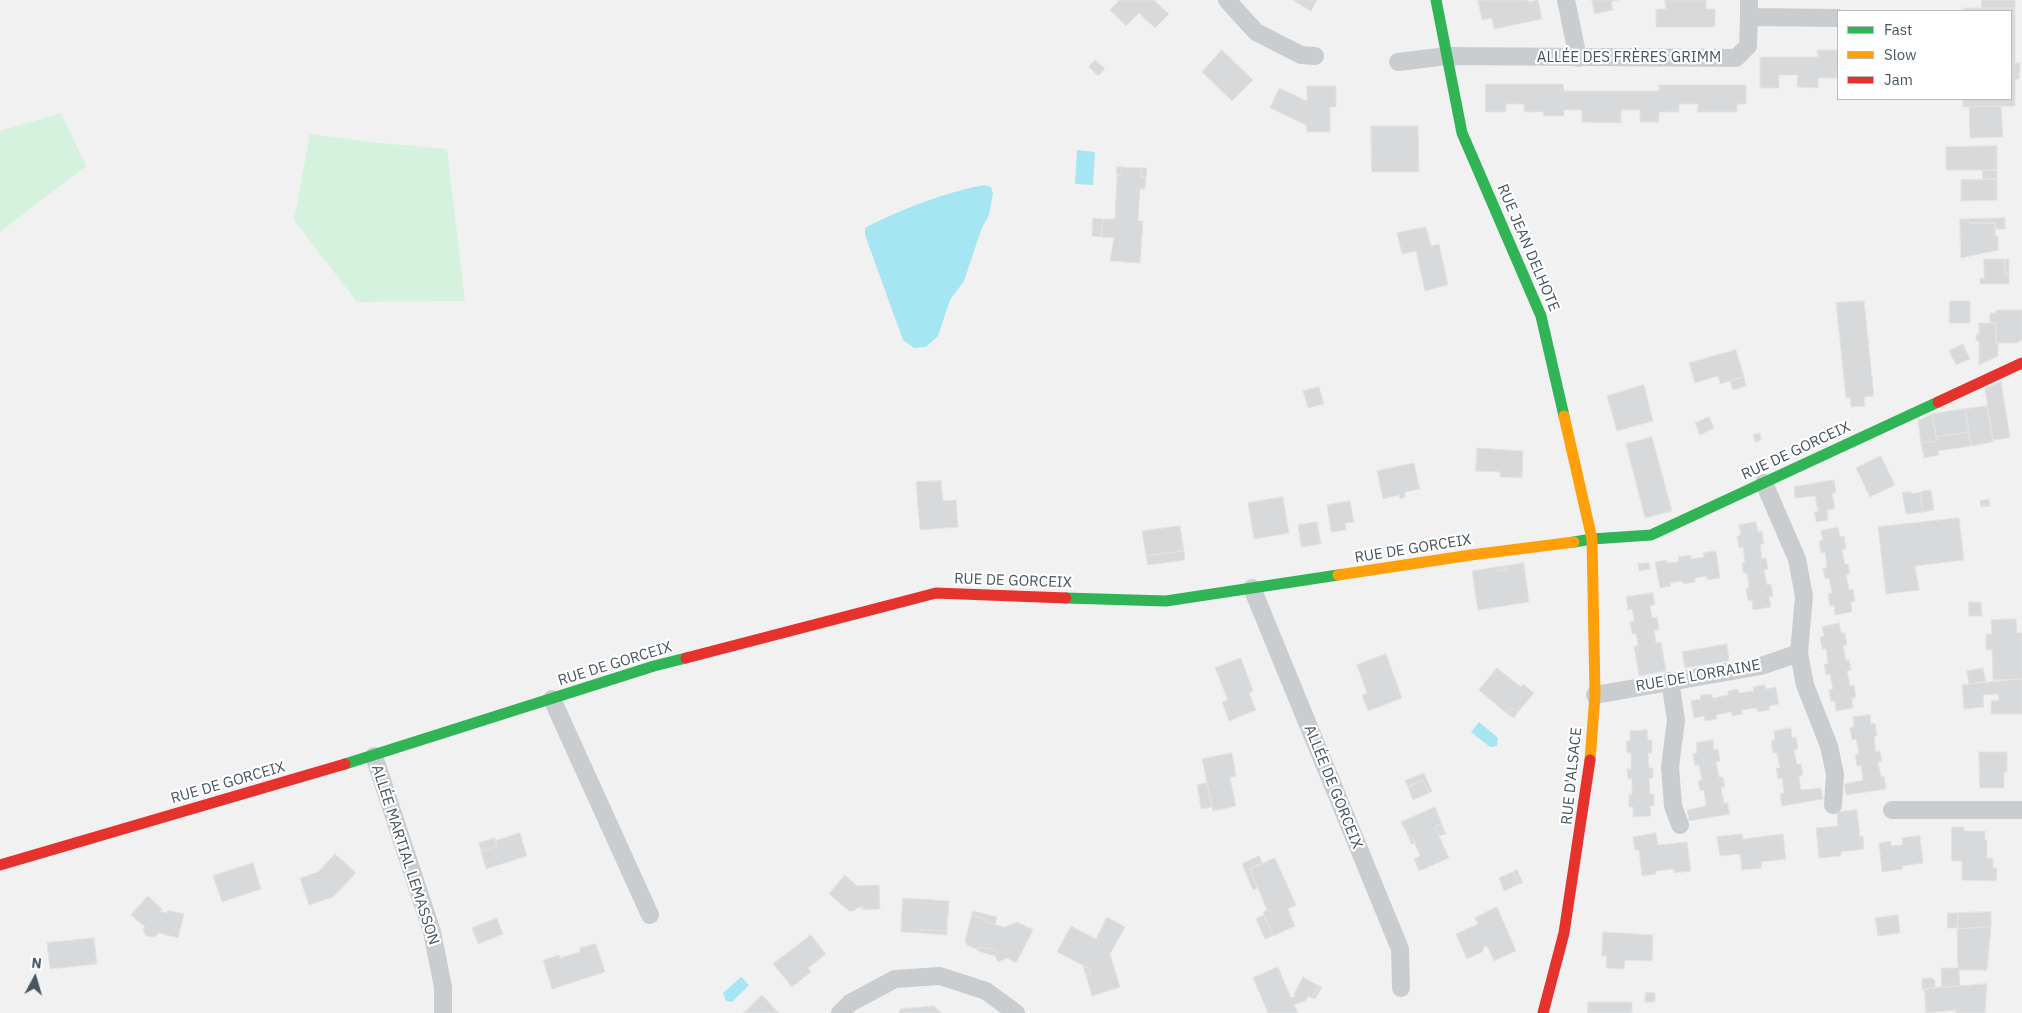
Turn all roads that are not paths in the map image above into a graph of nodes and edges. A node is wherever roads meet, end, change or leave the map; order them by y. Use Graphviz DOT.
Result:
graph roads {
  1 [pos="1228,0"];
  2 [pos="1436,0"];
  3 [pos="1566,0"];
  4 [pos="1749,8"];
  5 [pos="1837,18"];
  6 [pos="1315,56"];
  7 [pos="1447,56"];
  8 [pos="1578,58"];
  9 [pos="1398,62"];
  10 [pos="2022,363"];
  11 [pos="1764,483"];
  12 [pos="1592,539"];
  13 [pos="1252,588"];
  14 [pos="1799,653"];
  15 [pos="1670,681"];
  16 [pos="1595,695"];
  17 [pos="552,698"];
  18 [pos="374,756"];
  19 [pos="1833,805"];
  20 [pos="1892,810"];
  21 [pos="2022,810"];
  22 [pos="1680,825"];
  23 [pos="0,866"];
  24 [pos="650,915"];
  25 [pos="1401,988"];
  26 [pos="443,1013"];
  27 [pos="840,1013"];
  28 [pos="1016,1013"];
  29 [pos="1543,1013"];
  1 -- 6 [label="street"];
  2 -- 7 [label="street, RUE JEAN DELHOTE"];
  3 -- 8 [label="street"];
  4 -- 5 [label="street, ALLÉE DES FRÈRES GRIMM"];
  4 -- 8 [label="street, ALLÉE DES FRÈRES GRIMM"];
  7 -- 8 [label="street, ALLÉE DES FRÈRES GRIMM"];
  7 -- 9 [label="street, ALLÉE DES FRÈRES GRIMM"];
  7 -- 12 [label="street, RUE JEAN DELHOTE"];
  10 -- 11 [label="street, RUE DE GORCEIX"];
  11 -- 12 [label="street, RUE DE GORCEIX"];
  11 -- 14 [label="street"];
  12 -- 13 [label="street, RUE DE GORCEIX"];
  12 -- 16 [label="street, RUE D'ALSACE"];
  13 -- 17 [label="street, RUE DE GORCEIX"];
  13 -- 25 [label="street, ALLÉE DE GORCEIX"];
  14 -- 15 [label="street, RUE DE LORRAINE"];
  14 -- 19 [label="street"];
  15 -- 16 [label="street, RUE DE LORRAINE"];
  15 -- 22 [label="street"];
  16 -- 29 [label="street, RUE D'ALSACE"];
  17 -- 18 [label="street, RUE DE GORCEIX"];
  17 -- 24 [label="street"];
  18 -- 23 [label="street, RUE DE GORCEIX"];
  18 -- 26 [label="street, ALLÉE MARTIAL LEMASSON"];
  20 -- 21 [label="street"];
  27 -- 28 [label="street"];
}
